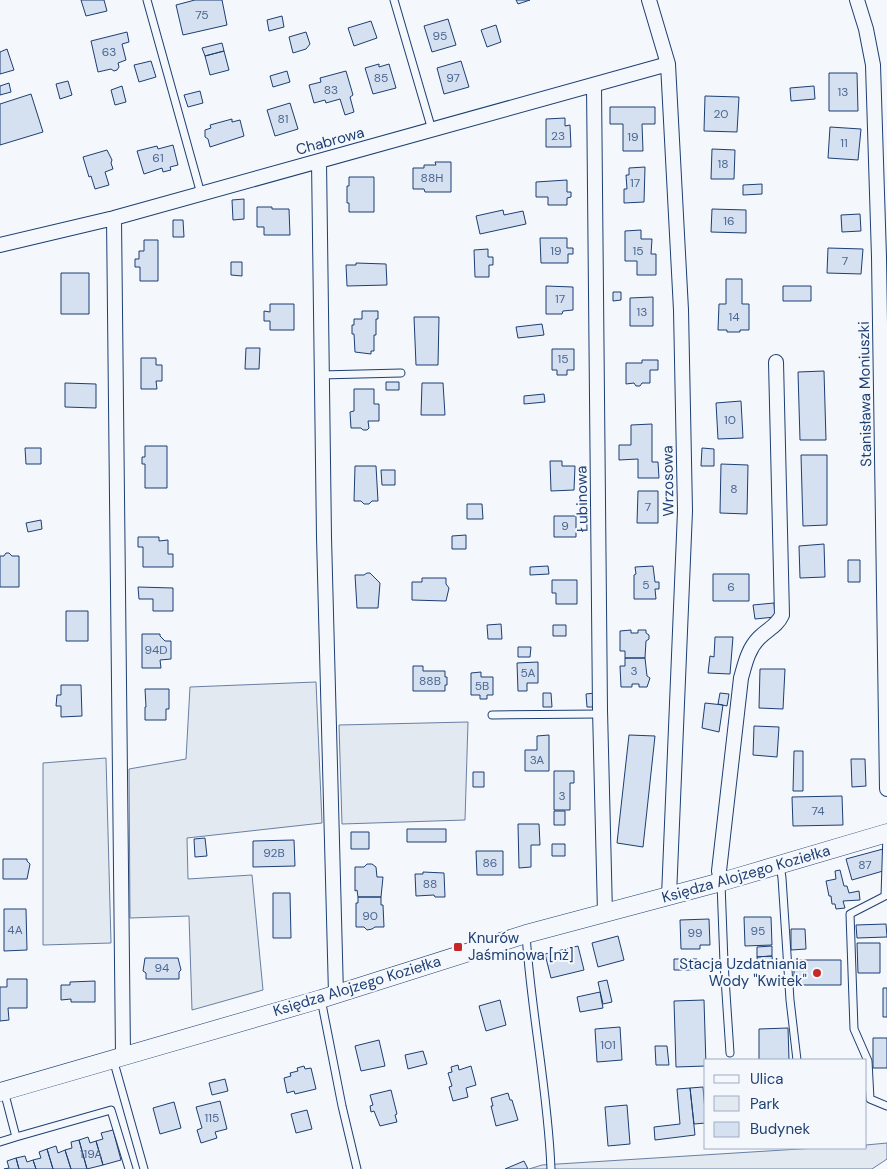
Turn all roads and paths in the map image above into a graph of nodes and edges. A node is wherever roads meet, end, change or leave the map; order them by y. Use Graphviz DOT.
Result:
graph roads {
  1 [pos="147,0"];
  2 [pos="394,0"];
  3 [pos="649,0"];
  4 [pos="857,0"];
  5 [pos="668,64"];
  6 [pos="594,85"];
  7 [pos="432,130"];
  8 [pos="319,161"];
  9 [pos="201,194"];
  10 [pos="114,218"];
  11 [pos="0,245"];
  12 [pos="776,362"];
  13 [pos="401,373"];
  14 [pos="321,375"];
  15 [pos="492,714"];
  16 [pos="600,714"];
  17 [pos="887,789"];
  18 [pos="887,828"];
  19 [pos="887,833"];
  20 [pos="780,865"];
  21 [pos="721,882"];
  22 [pos="669,896"];
  23 [pos="605,913"];
  24 [pos="526,934"];
  25 [pos="328,996"];
  26 [pos="730,1053"];
  27 [pos="118,1057"];
  28 [pos="797,1059"];
  29 [pos="2,1091"];
  30 [pos="887,1106"];
  31 [pos="16,1137"];
  32 [pos="0,1142"];
  33 [pos="129,1169"];
  34 [pos="144,1169"];
  35 [pos="358,1169"];
  36 [pos="551,1169"];
  1 -- 9 [label="lane"];
  2 -- 7 [label="lane"];
  3 -- 5 [label="street, Wrzosowa"];
  4 -- 17 [label="street, Stanisława Moniuszki"];
  5 -- 6 [label="street, Chabrowa"];
  5 -- 22 [label="street, Wrzosowa"];
  6 -- 7 [label="street, Chabrowa"];
  6 -- 16 [label="street, Łubinowa"];
  7 -- 8 [label="street, Chabrowa"];
  8 -- 9 [label="street, Chabrowa"];
  8 -- 14 [label="street"];
  9 -- 10 [label="street, Chabrowa"];
  10 -- 11 [label="street, Chabrowa"];
  10 -- 27 [label="street"];
  12 -- 21 [label="street"];
  13 -- 14 [label="lane"];
  14 -- 25 [label="street"];
  15 -- 16 [label="lane"];
  16 -- 23 [label="street, Łubinowa"];
  18 -- 19 [label="street"];
  19 -- 20 [label="street, Księdza Alojzego Koziełka"];
  19 -- 30 [label="lane"];
  20 -- 21 [label="street, Księdza Alojzego Koziełka"];
  20 -- 28 [label="lane"];
  21 -- 22 [label="street, Księdza Alojzego Koziełka"];
  21 -- 26 [label="lane"];
  22 -- 23 [label="street, Księdza Alojzego Koziełka"];
  23 -- 24 [label="street, Księdza Alojzego Koziełka"];
  24 -- 25 [label="street, Księdza Alojzego Koziełka"];
  24 -- 36 [label="lane"];
  25 -- 27 [label="street, Księdza Alojzego Koziełka"];
  25 -- 35 [label="lane"];
  27 -- 29 [label="street, Księdza Alojzego Koziełka"];
  27 -- 34 [label="lane"];
  29 -- 31 [label="lane"];
  31 -- 32 [label="lane"];
  31 -- 33 [label="lane"];
}
